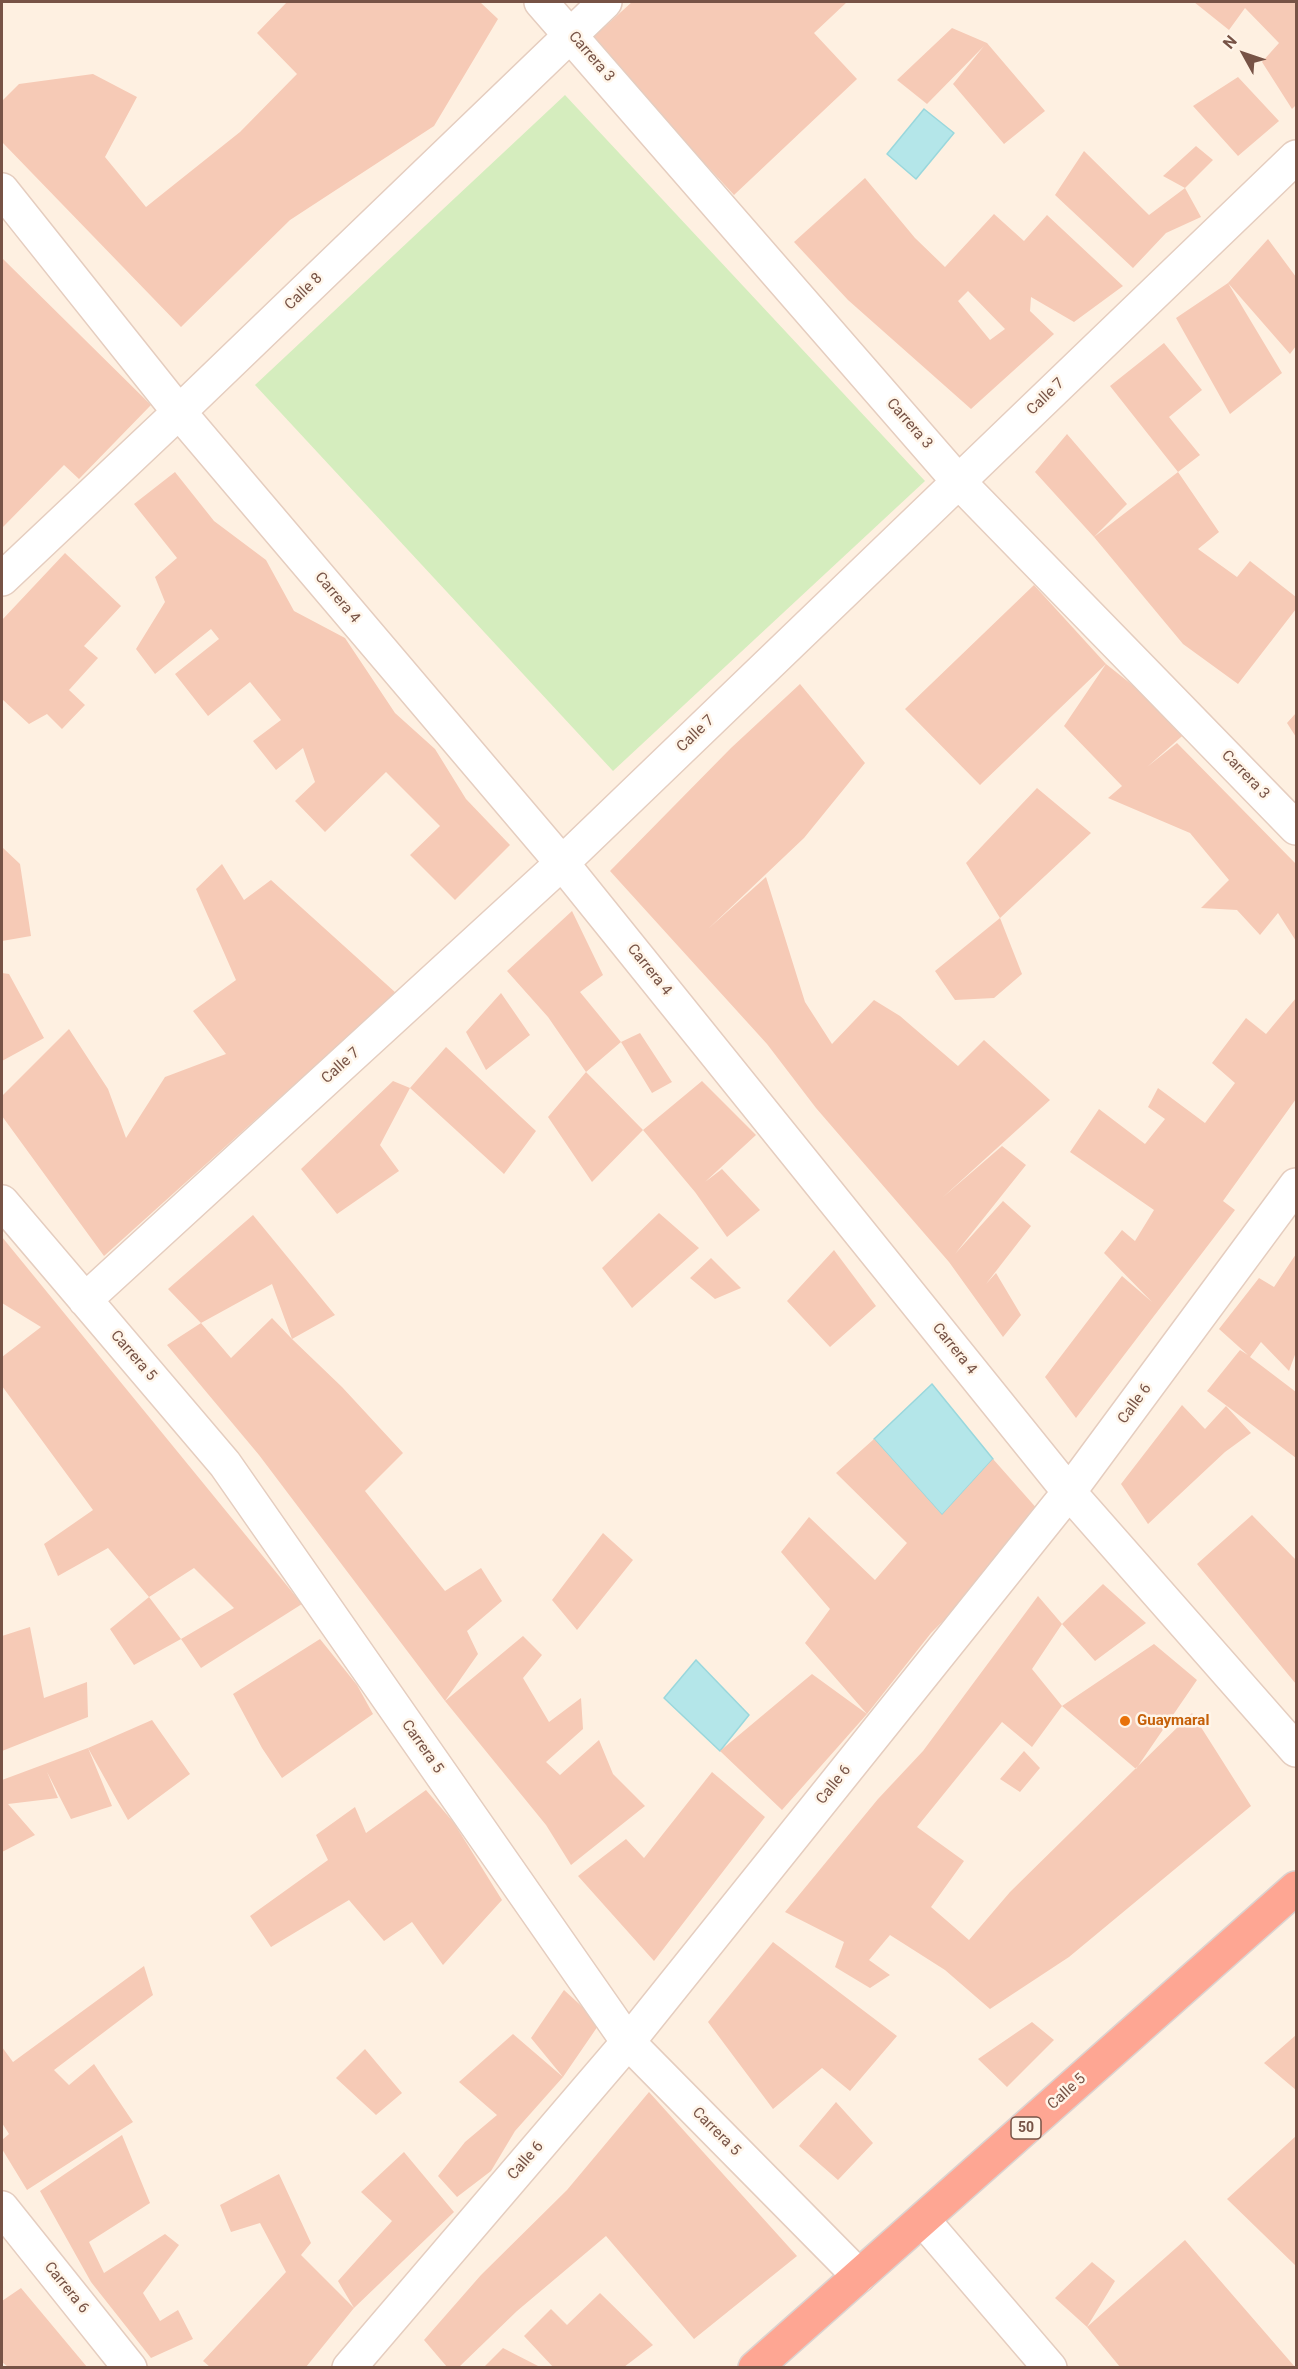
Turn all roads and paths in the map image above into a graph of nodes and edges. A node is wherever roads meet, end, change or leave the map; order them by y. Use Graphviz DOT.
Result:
graph roads {
  1 [pos="541,2"];
  2 [pos="604,2"];
  3 [pos="572,34"];
  4 [pos="1296,156"];
  5 [pos="2,190"];
  6 [pos="179,412"];
  7 [pos="958,481"];
  8 [pos="2,579"];
  9 [pos="1296,828"];
  10 [pos="562,863"];
  11 [pos="1296,1185"];
  12 [pos="2,1202"];
  13 [pos="85,1300"];
  14 [pos="1070,1492"];
  15 [pos="1296,1750"];
  16 [pos="1296,1888"];
  17 [pos="628,2042"];
  18 [pos="2,2208"];
  19 [pos="923,2220"];
  20 [pos="859,2276"];
  21 [pos="130,2367"];
  22 [pos="349,2367"];
  23 [pos="755,2367"];
  24 [pos="1050,2367"];
  1 -- 3 [label="street, Carrera 3"];
  2 -- 3 [label="street, Calle 8"];
  3 -- 6 [label="street, Calle 8"];
  3 -- 7 [label="street, Carrera 3"];
  4 -- 7 [label="street, Calle 7"];
  5 -- 6 [label="street, Carrera 4"];
  6 -- 8 [label="street, Calle 8"];
  6 -- 10 [label="street, Carrera 4"];
  7 -- 9 [label="street, Carrera 3"];
  7 -- 10 [label="street, Calle 7"];
  10 -- 13 [label="street, Calle 7"];
  10 -- 14 [label="street, Carrera 4"];
  11 -- 14 [label="street, Calle 6"];
  12 -- 13 [label="street, Carrera 5"];
  13 -- 17 [label="street, Carrera 5"];
  14 -- 15 [label="street, Carrera 4"];
  14 -- 17 [label="street, Calle 6"];
  16 -- 19 [label="highway, Calle 5 / 50"];
  17 -- 20 [label="street, Carrera 5"];
  17 -- 22 [label="street, Calle 6"];
  18 -- 21 [label="street, Carrera 6"];
  19 -- 20 [label="highway, Calle 5 / 50"];
  19 -- 24 [label="street"];
  20 -- 23 [label="highway, Calle 5 / 50"];
}
